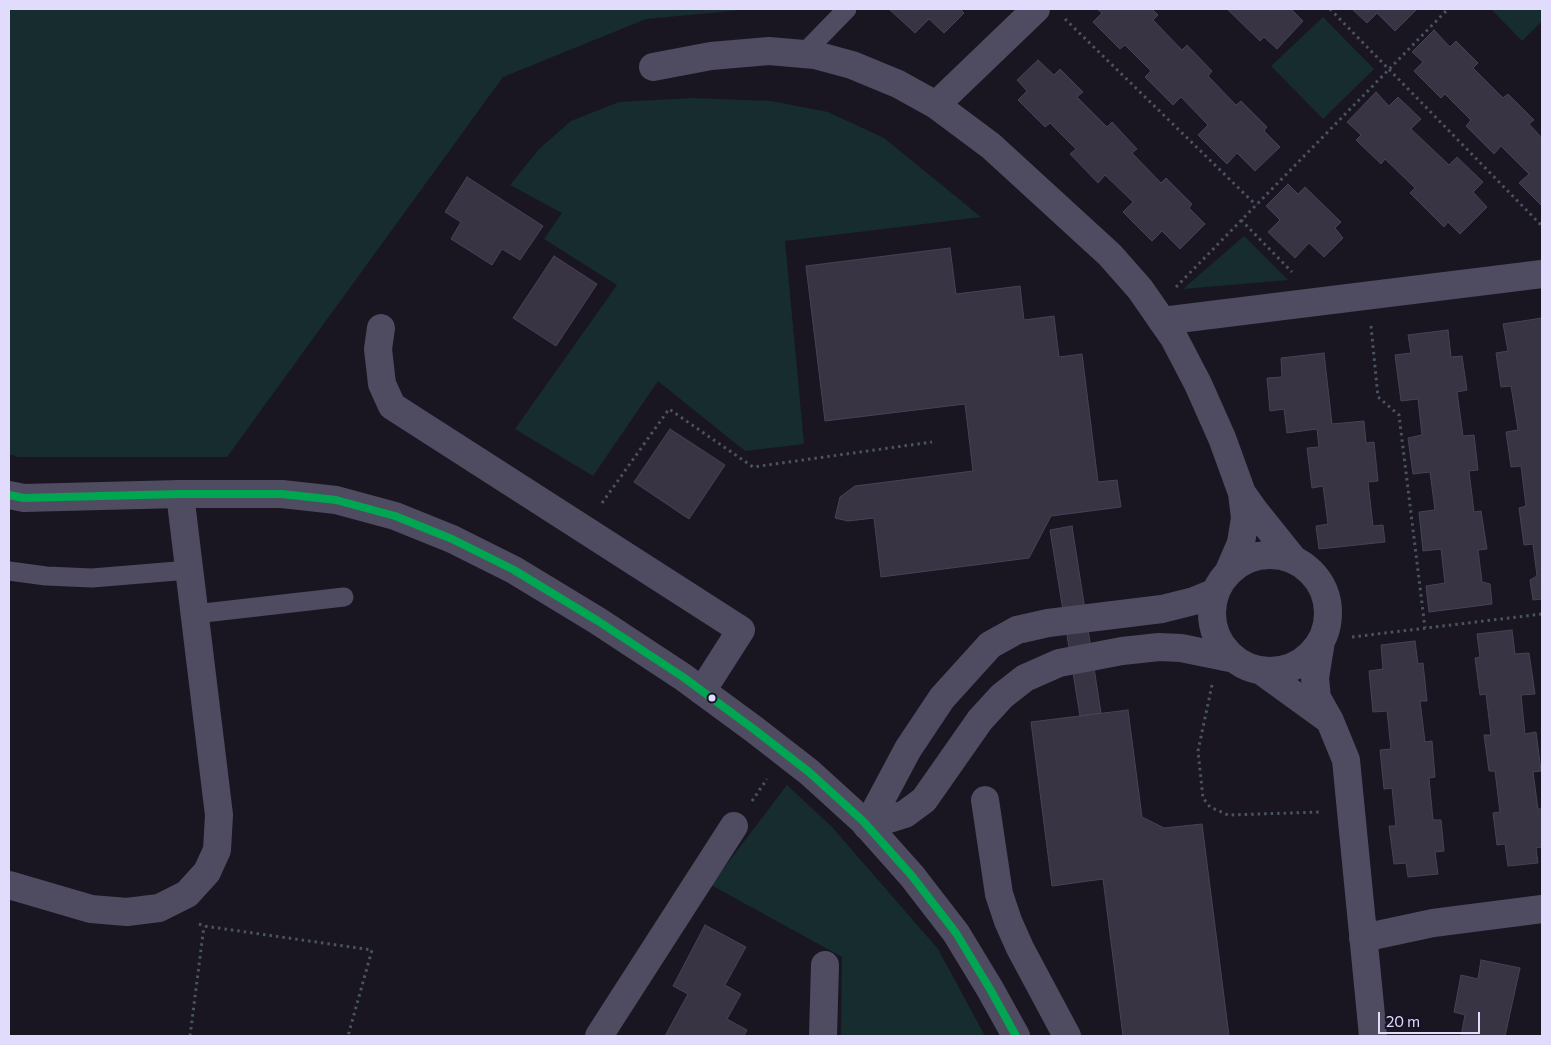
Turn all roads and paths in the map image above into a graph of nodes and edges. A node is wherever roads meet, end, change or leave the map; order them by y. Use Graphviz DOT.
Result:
graph roads {
  1 [pos="847,9"];
  2 [pos="1036,9"];
  3 [pos="1330,9"];
  4 [pos="1448,9"];
  5 [pos="1062,16"];
  6 [pos="803,54"];
  7 [pos="653,67"];
  8 [pos="1389,69"];
  9 [pos="936,105"];
  10 [pos="1256,205"];
  11 [pos="1241,220"];
  12 [pos="1542,226"];
  13 [pos="1542,274"];
  14 [pos="1369,296"];
  15 [pos="1321,302"];
  16 [pos="1158,315"];
  17 [pos="380,328"];
  18 [pos="932,442"];
  19 [pos="1242,493"];
  20 [pos="180,494"];
  21 [pos="9,495"];
  22 [pos="584,529"];
  23 [pos="1294,560"];
  24 [pos="189,570"];
  25 [pos="9,571"];
  26 [pos="1222,583"];
  27 [pos="344,598"];
  28 [pos="194,614"];
  29 [pos="1542,614"];
  30 [pos="1542,618"];
  31 [pos="1425,628"];
  32 [pos="1321,641"];
  33 [pos="1228,657"];
  34 [pos="1260,670"];
  35 [pos="702,691"];
  36 [pos="1330,721"];
  37 [pos="984,800"];
  38 [pos="1351,811"];
  39 [pos="734,826"];
  40 [pos="867,826"];
  41 [pos="9,885"];
  42 [pos="159,908"];
  43 [pos="1542,909"];
  44 [pos="204,926"];
  45 [pos="1363,938"];
  46 [pos="826,965"];
  47 [pos="190,1036"];
  48 [pos="348,1036"];
  49 [pos="600,1036"];
  50 [pos="823,1036"];
  51 [pos="1016,1036"];
  52 [pos="1067,1036"];
  53 [pos="1372,1036"];
  1 -- 6 [label="lane"];
  2 -- 9 [label="street"];
  3 -- 8 [label="path"];
  4 -- 8 [label="path"];
  5 -- 10 [label="path"];
  6 -- 7 [label="street"];
  6 -- 9 [label="street"];
  8 -- 10 [label="path"];
  8 -- 12 [label="path"];
  9 -- 16 [label="street"];
  10 -- 11 [label="path"];
  11 -- 15 [label="path"];
  11 -- 16 [label="path"];
  13 -- 14 [label="street"];
  14 -- 15 [label="street"];
  14 -- 31 [label="path"];
  15 -- 16 [label="street"];
  16 -- 19 [label="street"];
  17 -- 22 [label="street"];
  18 -- 22 [label="path"];
  19 -- 23 [label="street"];
  19 -- 26 [label="street"];
  20 -- 21 [label="street"];
  20 -- 24 [label="street"];
  20 -- 35 [label="street"];
  22 -- 35 [label="street"];
  23 -- 26 [label="street"];
  23 -- 32 [label="street"];
  24 -- 25 [label="lane"];
  24 -- 28 [label="street"];
  26 -- 33 [label="street"];
  26 -- 40 [label="street"];
  27 -- 28 [label="lane"];
  28 -- 42 [label="street"];
  29 -- 30 [label="path"];
  29 -- 31 [label="path"];
  31 -- 32 [label="path"];
  32 -- 34 [label="street"];
  32 -- 36 [label="street"];
  33 -- 34 [label="street"];
  33 -- 38 [label="path"];
  33 -- 40 [label="street"];
  34 -- 36 [label="street"];
  35 -- 40 [label="street"];
  36 -- 38 [label="street"];
  37 -- 52 [label="street"];
  38 -- 45 [label="street"];
  39 -- 49 [label="street"];
  40 -- 51 [label="street"];
  41 -- 42 [label="street"];
  42 -- 44 [label="path"];
  43 -- 45 [label="street"];
  44 -- 47 [label="path"];
  44 -- 48 [label="path"];
  45 -- 53 [label="street"];
  46 -- 50 [label="street"];
}
